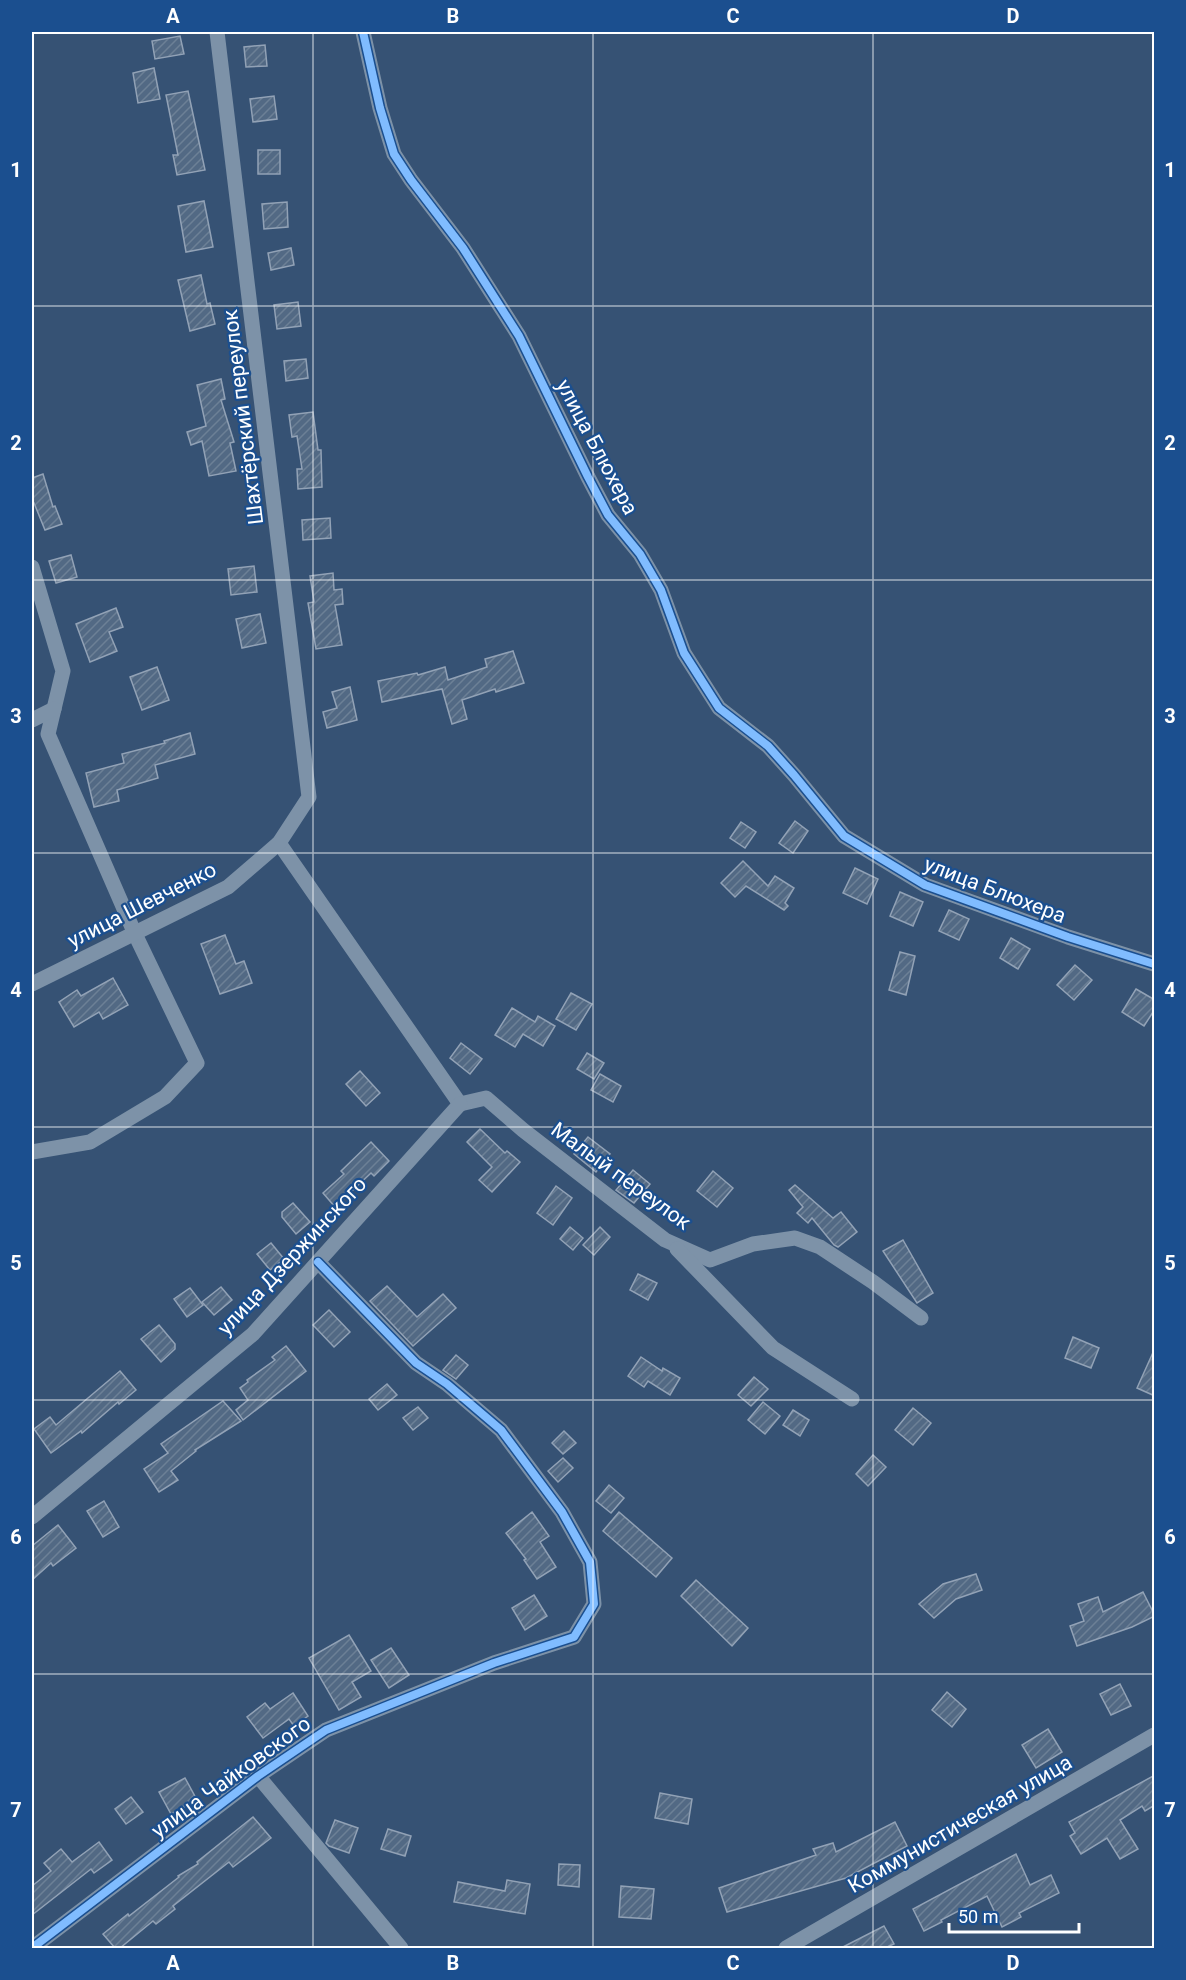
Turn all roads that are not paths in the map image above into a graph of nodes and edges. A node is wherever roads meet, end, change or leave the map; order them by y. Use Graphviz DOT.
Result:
graph roads {
  1 [pos="217,32"];
  2 [pos="363,32"];
  3 [pos="32,567"];
  4 [pos="54,709"];
  5 [pos="32,720"];
  6 [pos="309,797"];
  7 [pos="279,843"];
  8 [pos="135,934"];
  9 [pos="1155,964"];
  10 [pos="32,984"];
  11 [pos="460,1104"];
  12 [pos="32,1152"];
  13 [pos="670,1242"];
  14 [pos="318,1262"];
  15 [pos="921,1318"];
  16 [pos="852,1399"];
  17 [pos="32,1517"];
  18 [pos="1155,1735"];
  19 [pos="258,1776"];
  20 [pos="32,1948"];
  21 [pos="401,1948"];
  22 [pos="786,1948"];
  1 -- 6 [label="street, Шахтёрский переулок"];
  2 -- 9 [label="street, улица Блюхера"];
  3 -- 4 [label="street"];
  4 -- 5 [label="street"];
  4 -- 8 [label="street"];
  6 -- 7 [label="street, улица Шевченко"];
  7 -- 8 [label="street, улица Шевченко"];
  7 -- 11 [label="street"];
  8 -- 10 [label="street, улица Шевченко"];
  8 -- 12 [label="street"];
  11 -- 13 [label="street, Малый переулок"];
  11 -- 14 [label="street, улица Дзержинского"];
  13 -- 15 [label="street, Малый переулок"];
  13 -- 16 [label="street"];
  14 -- 17 [label="street, улица Дзержинского"];
  14 -- 19 [label="street, улица Чайковского"];
  18 -- 22 [label="street, Коммунистическая улица"];
  19 -- 20 [label="street, улица Чайковского"];
  19 -- 21 [label="street"];
}
